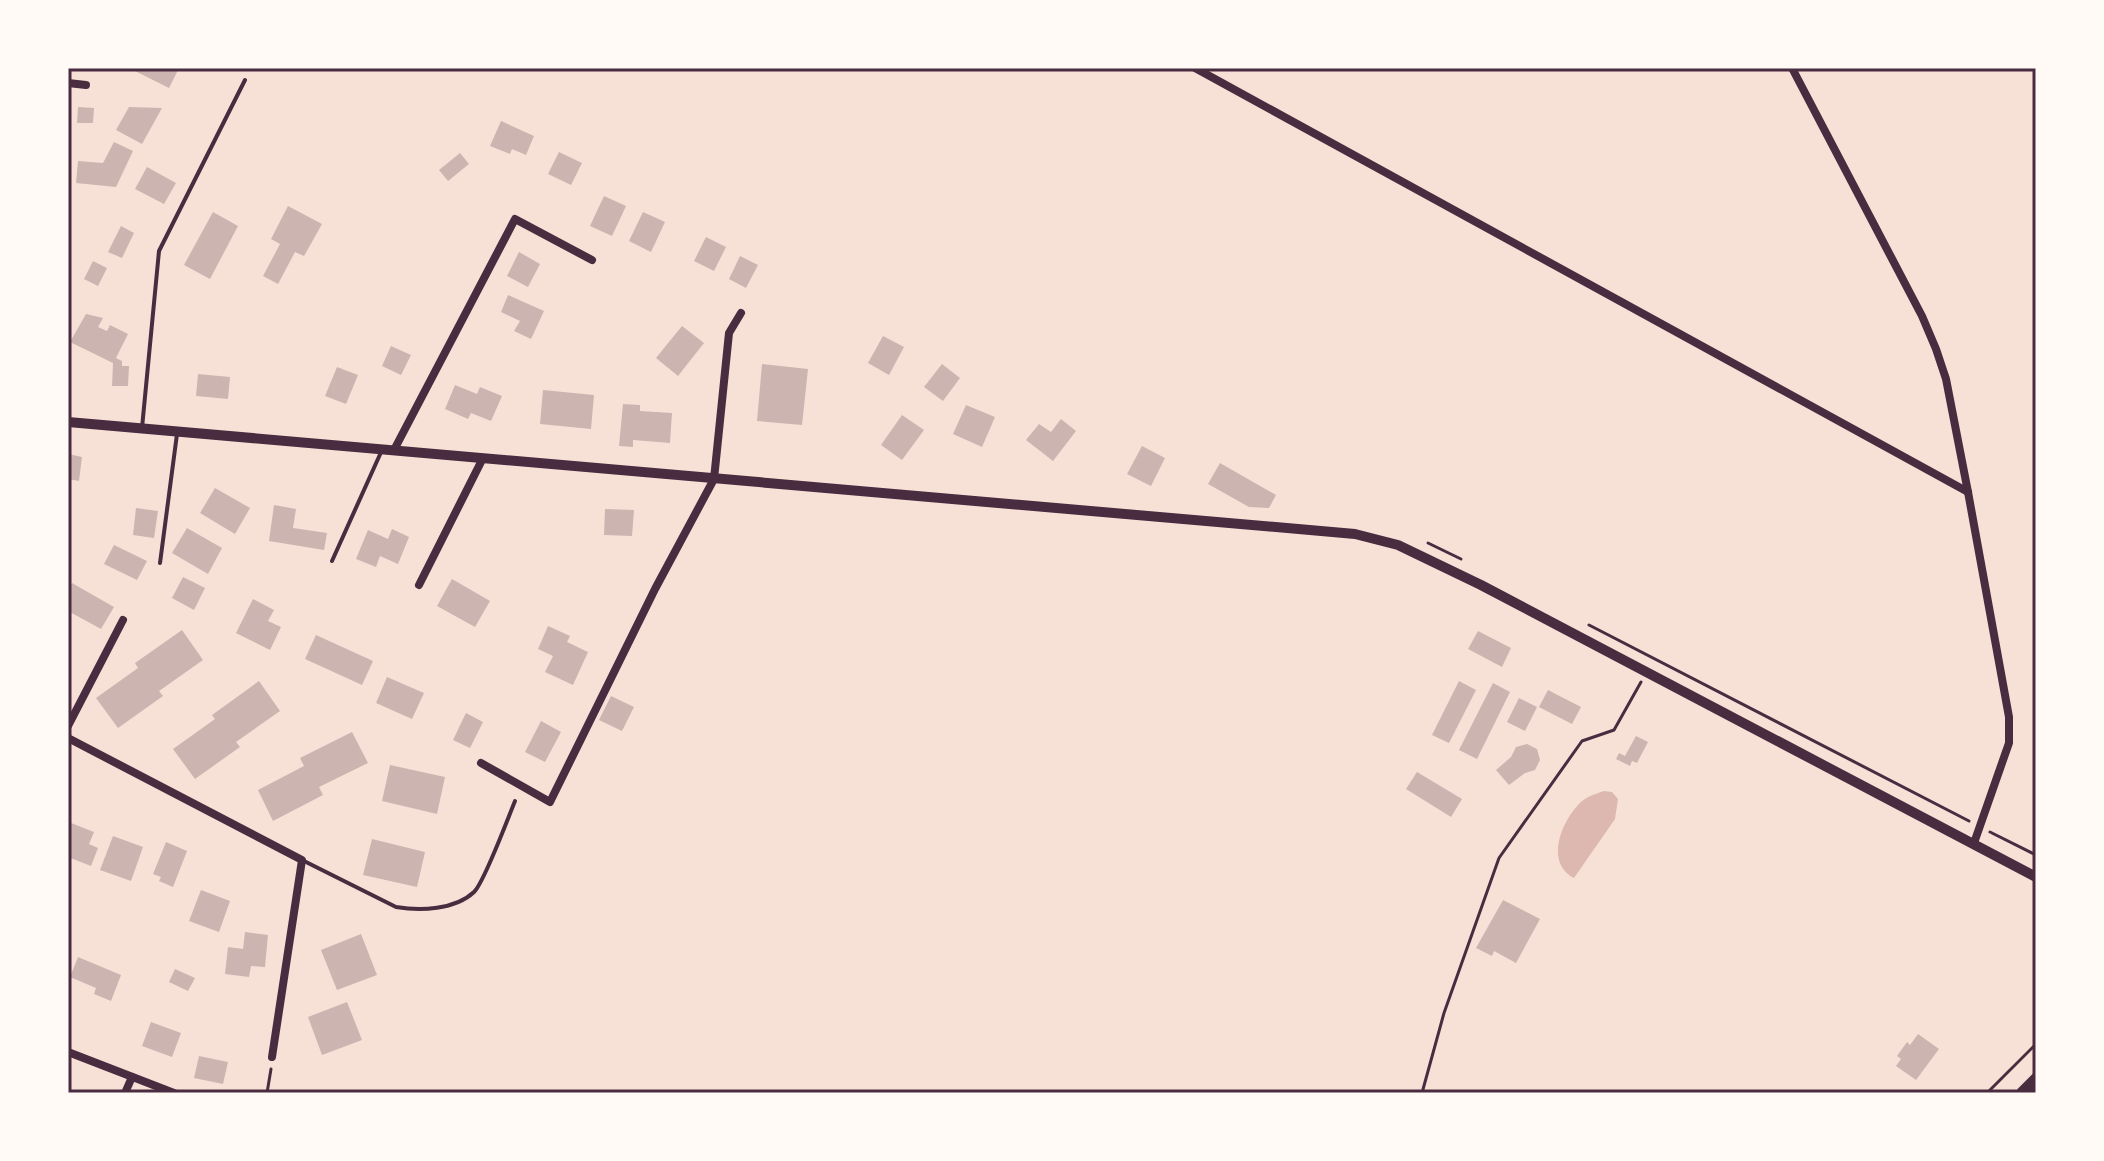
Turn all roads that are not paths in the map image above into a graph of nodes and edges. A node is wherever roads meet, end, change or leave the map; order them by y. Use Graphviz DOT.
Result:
graph roads {
  1 [pos="1195,68"];
  2 [pos="1792,68"];
  3 [pos="245,80"];
  4 [pos="68,83"];
  5 [pos="86,85"];
  6 [pos="592,260"];
  7 [pos="741,313"];
  8 [pos="68,422"];
  9 [pos="142,429"];
  10 [pos="178,432"];
  11 [pos="388,450"];
  12 [pos="483,458"];
  13 [pos="714,479"];
  14 [pos="1968,492"];
  15 [pos="332,561"];
  16 [pos="160,563"];
  17 [pos="419,585"];
  18 [pos="123,620"];
  19 [pos="68,726"];
  20 [pos="68,738"];
  21 [pos="481,763"];
  22 [pos="515,801"];
  23 [pos="1974,843"];
  24 [pos="302,860"];
  25 [pos="2036,877"];
  26 [pos="68,1052"];
  27 [pos="272,1057"];
  28 [pos="132,1077"];
  29 [pos="2036,1079"];
  30 [pos="125,1093"];
  31 [pos="174,1093"];
  32 [pos="2022,1093"];
  1 -- 14 [label="street"];
  2 -- 14 [label="street"];
  3 -- 9 [label="lane"];
  4 -- 5 [label="street"];
  6 -- 11 [label="street"];
  7 -- 13 [label="street"];
  8 -- 9 [label="street"];
  9 -- 10 [label="street"];
  10 -- 11 [label="street"];
  10 -- 16 [label="lane"];
  11 -- 12 [label="street"];
  11 -- 15 [label="lane"];
  12 -- 13 [label="street"];
  12 -- 17 [label="street"];
  13 -- 21 [label="street"];
  13 -- 23 [label="street"];
  14 -- 23 [label="street"];
  18 -- 19 [label="street"];
  20 -- 24 [label="street"];
  22 -- 24 [label="lane"];
  23 -- 25 [label="street"];
  24 -- 27 [label="street"];
  26 -- 28 [label="street"];
  28 -- 30 [label="street"];
  28 -- 31 [label="street"];
  29 -- 32 [label="main road"];
}
